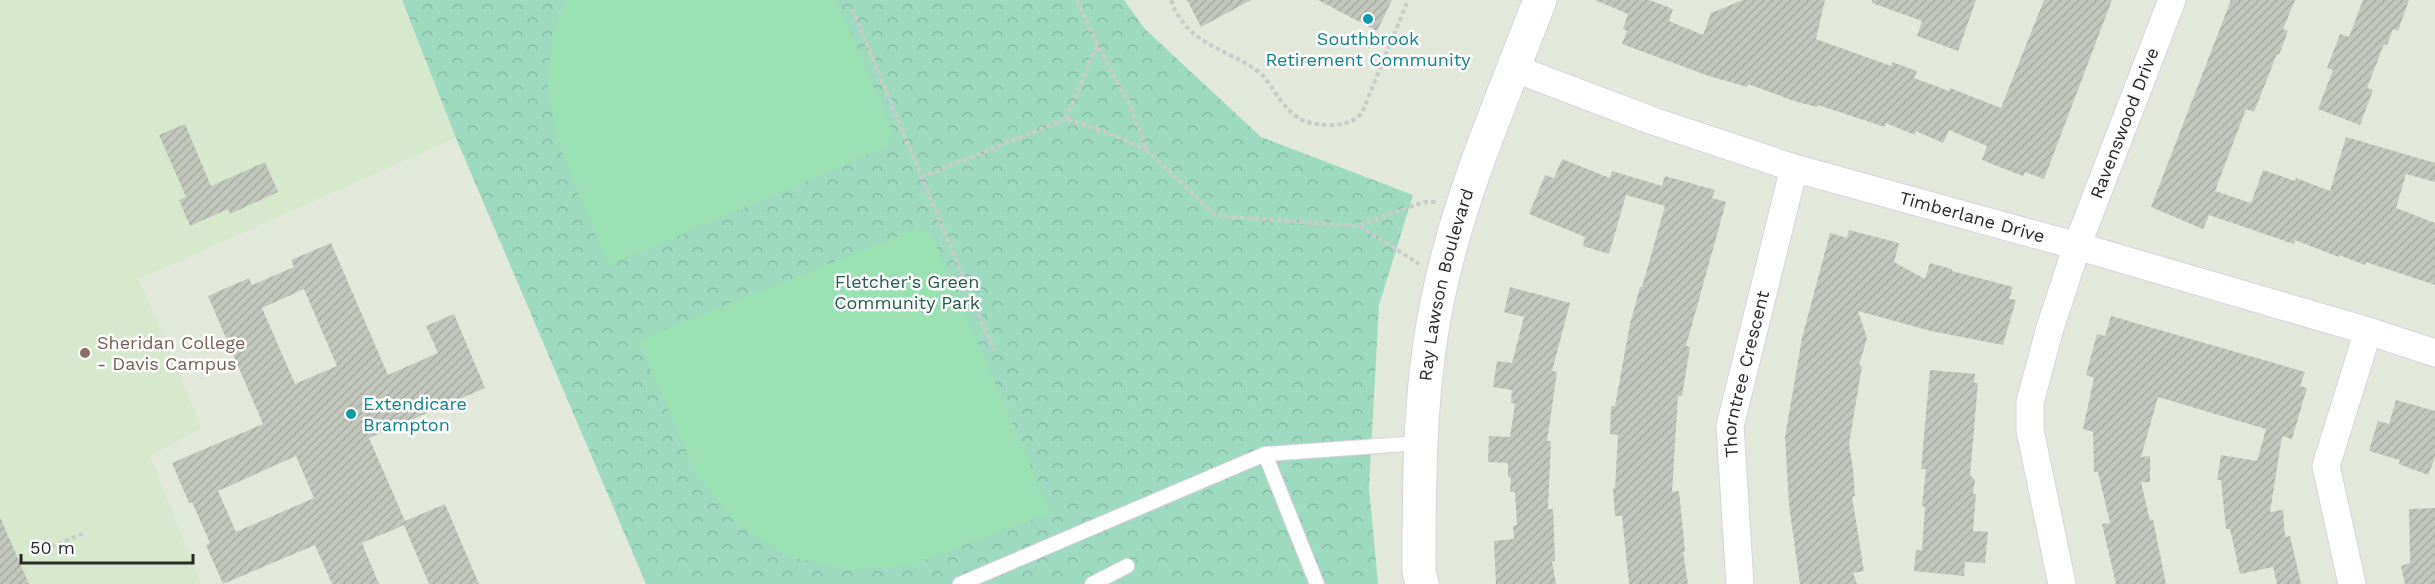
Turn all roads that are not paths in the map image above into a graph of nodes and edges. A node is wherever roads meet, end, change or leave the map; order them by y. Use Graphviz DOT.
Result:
graph roads {
  1 [pos="1540,0"];
  2 [pos="2172,0"];
  3 [pos="1514,68"];
  4 [pos="1794,168"];
  5 [pos="2076,246"];
  6 [pos="2368,331"];
  7 [pos="2435,353"];
  8 [pos="1419,443"];
  9 [pos="1265,454"];
  10 [pos="1127,566"];
  11 [pos="960,584"];
  12 [pos="1092,584"];
  13 [pos="1317,584"];
  14 [pos="1422,584"];
  15 [pos="1740,584"];
  16 [pos="2062,584"];
  17 [pos="2352,584"];
  1 -- 3 [label="street, Ray Lawson Boulevard"];
  2 -- 5 [label="street, Ravenswood Drive"];
  3 -- 4 [label="street, Timberlane Drive"];
  3 -- 8 [label="street, Ray Lawson Boulevard"];
  4 -- 5 [label="street, Timberlane Drive"];
  4 -- 15 [label="street, Thorntree Crescent"];
  5 -- 6 [label="street, Timberlane Drive"];
  5 -- 16 [label="street"];
  6 -- 7 [label="street, Timberlane Drive"];
  6 -- 17 [label="street"];
  8 -- 9 [label="lane"];
  8 -- 14 [label="street, Ray Lawson Boulevard"];
  9 -- 11 [label="lane"];
  9 -- 13 [label="lane"];
  10 -- 12 [label="lane"];
}
